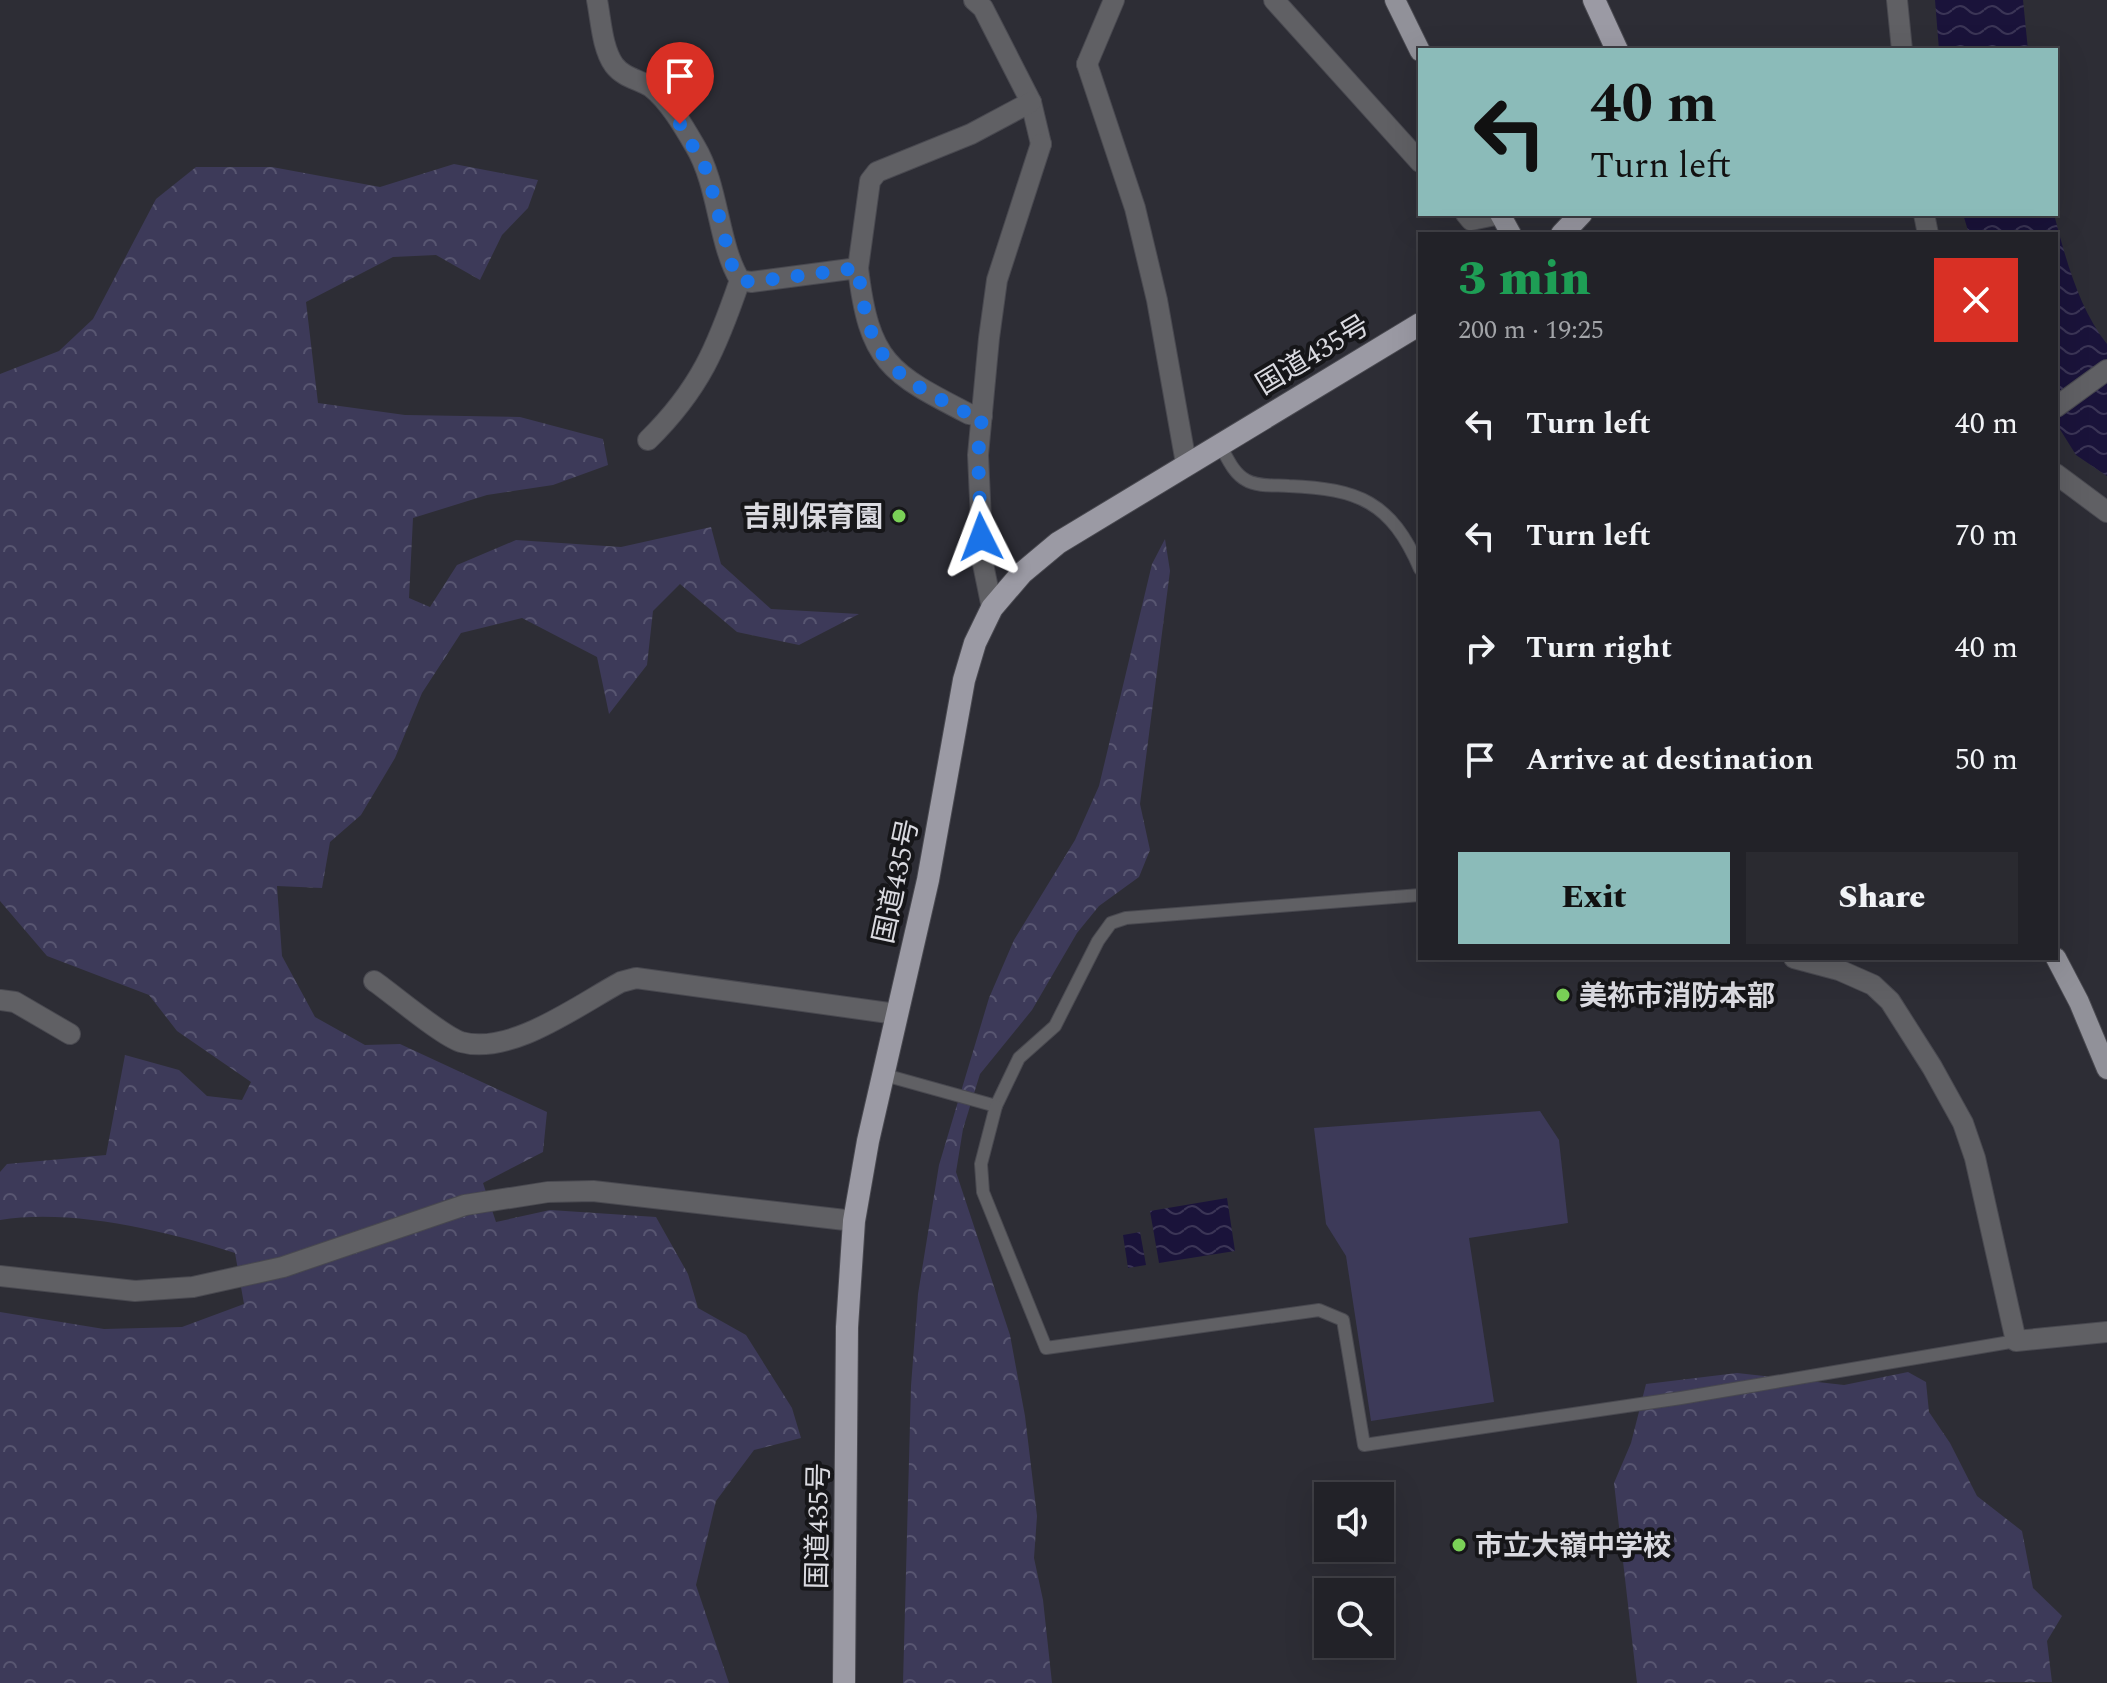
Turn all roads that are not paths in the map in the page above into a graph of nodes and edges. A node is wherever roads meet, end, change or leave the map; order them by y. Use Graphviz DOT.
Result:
graph roads {
  1 [pos="597,0"];
  2 [pos="974,0"];
  3 [pos="1114,0"];
  4 [pos="1274,0"];
  5 [pos="1395,0"];
  6 [pos="1594,0"];
  7 [pos="1897,0"];
  8 [pos="1419,48"];
  9 [pos="1616,48"];
  10 [pos="1902,48"];
  11 [pos="1031,102"];
  12 [pos="1418,160"];
  13 [pos="1468,216"];
  14 [pos="1490,216"];
  15 [pos="1579,216"];
  16 [pos="1564,232"];
  17 [pos="858,268"];
  18 [pos="740,280"];
  19 [pos="1418,325"];
  20 [pos="2107,370"];
  21 [pos="2058,406"];
  22 [pos="982,416"];
  23 [pos="648,440"];
  24 [pos="1220,445"];
  25 [pos="1186,463"];
  26 [pos="2058,475"];
  27 [pos="2107,512"];
  28 [pos="1418,565"];
  29 [pos="992,608"];
  30 [pos="1418,895"];
  31 [pos="1802,960"];
  32 [pos="2057,960"];
  33 [pos="374,981"];
  34 [pos="0,1000"];
  35 [pos="896,1014"];
  36 [pos="70,1034"];
  37 [pos="2107,1069"];
  38 [pos="881,1074"];
  39 [pos="996,1106"];
  40 [pos="854,1221"];
  41 [pos="0,1276"];
  42 [pos="2107,1332"];
  43 [pos="2016,1341"];
  44 [pos="844,1683"];
  1 -- 18 [label="street"];
  2 -- 11 [label="street"];
  3 -- 25 [label="street"];
  4 -- 12 [label="street"];
  5 -- 8 [label="main road"];
  6 -- 9 [label="highway"];
  7 -- 10 [label="street"];
  11 -- 17 [label="street"];
  11 -- 22 [label="street"];
  13 -- 14 [label="street"];
  15 -- 16 [label="highway"];
  17 -- 18 [label="street"];
  17 -- 22 [label="street"];
  18 -- 23 [label="street"];
  19 -- 24 [label="highway, 国道435号"];
  20 -- 21 [label="street"];
  22 -- 29 [label="street"];
  24 -- 25 [label="highway, 国道435号"];
  24 -- 28 [label="lane"];
  25 -- 29 [label="highway, 国道435号"];
  26 -- 27 [label="street"];
  29 -- 35 [label="highway, 国道435号"];
  30 -- 39 [label="lane"];
  31 -- 43 [label="street"];
  32 -- 37 [label="main road"];
  33 -- 35 [label="street"];
  34 -- 36 [label="street"];
  35 -- 38 [label="highway, 国道435号"];
  38 -- 39 [label="lane"];
  38 -- 40 [label="highway, 国道435号"];
  39 -- 43 [label="lane"];
  40 -- 41 [label="street"];
  40 -- 44 [label="highway, 国道435号"];
  42 -- 43 [label="street"];
}
